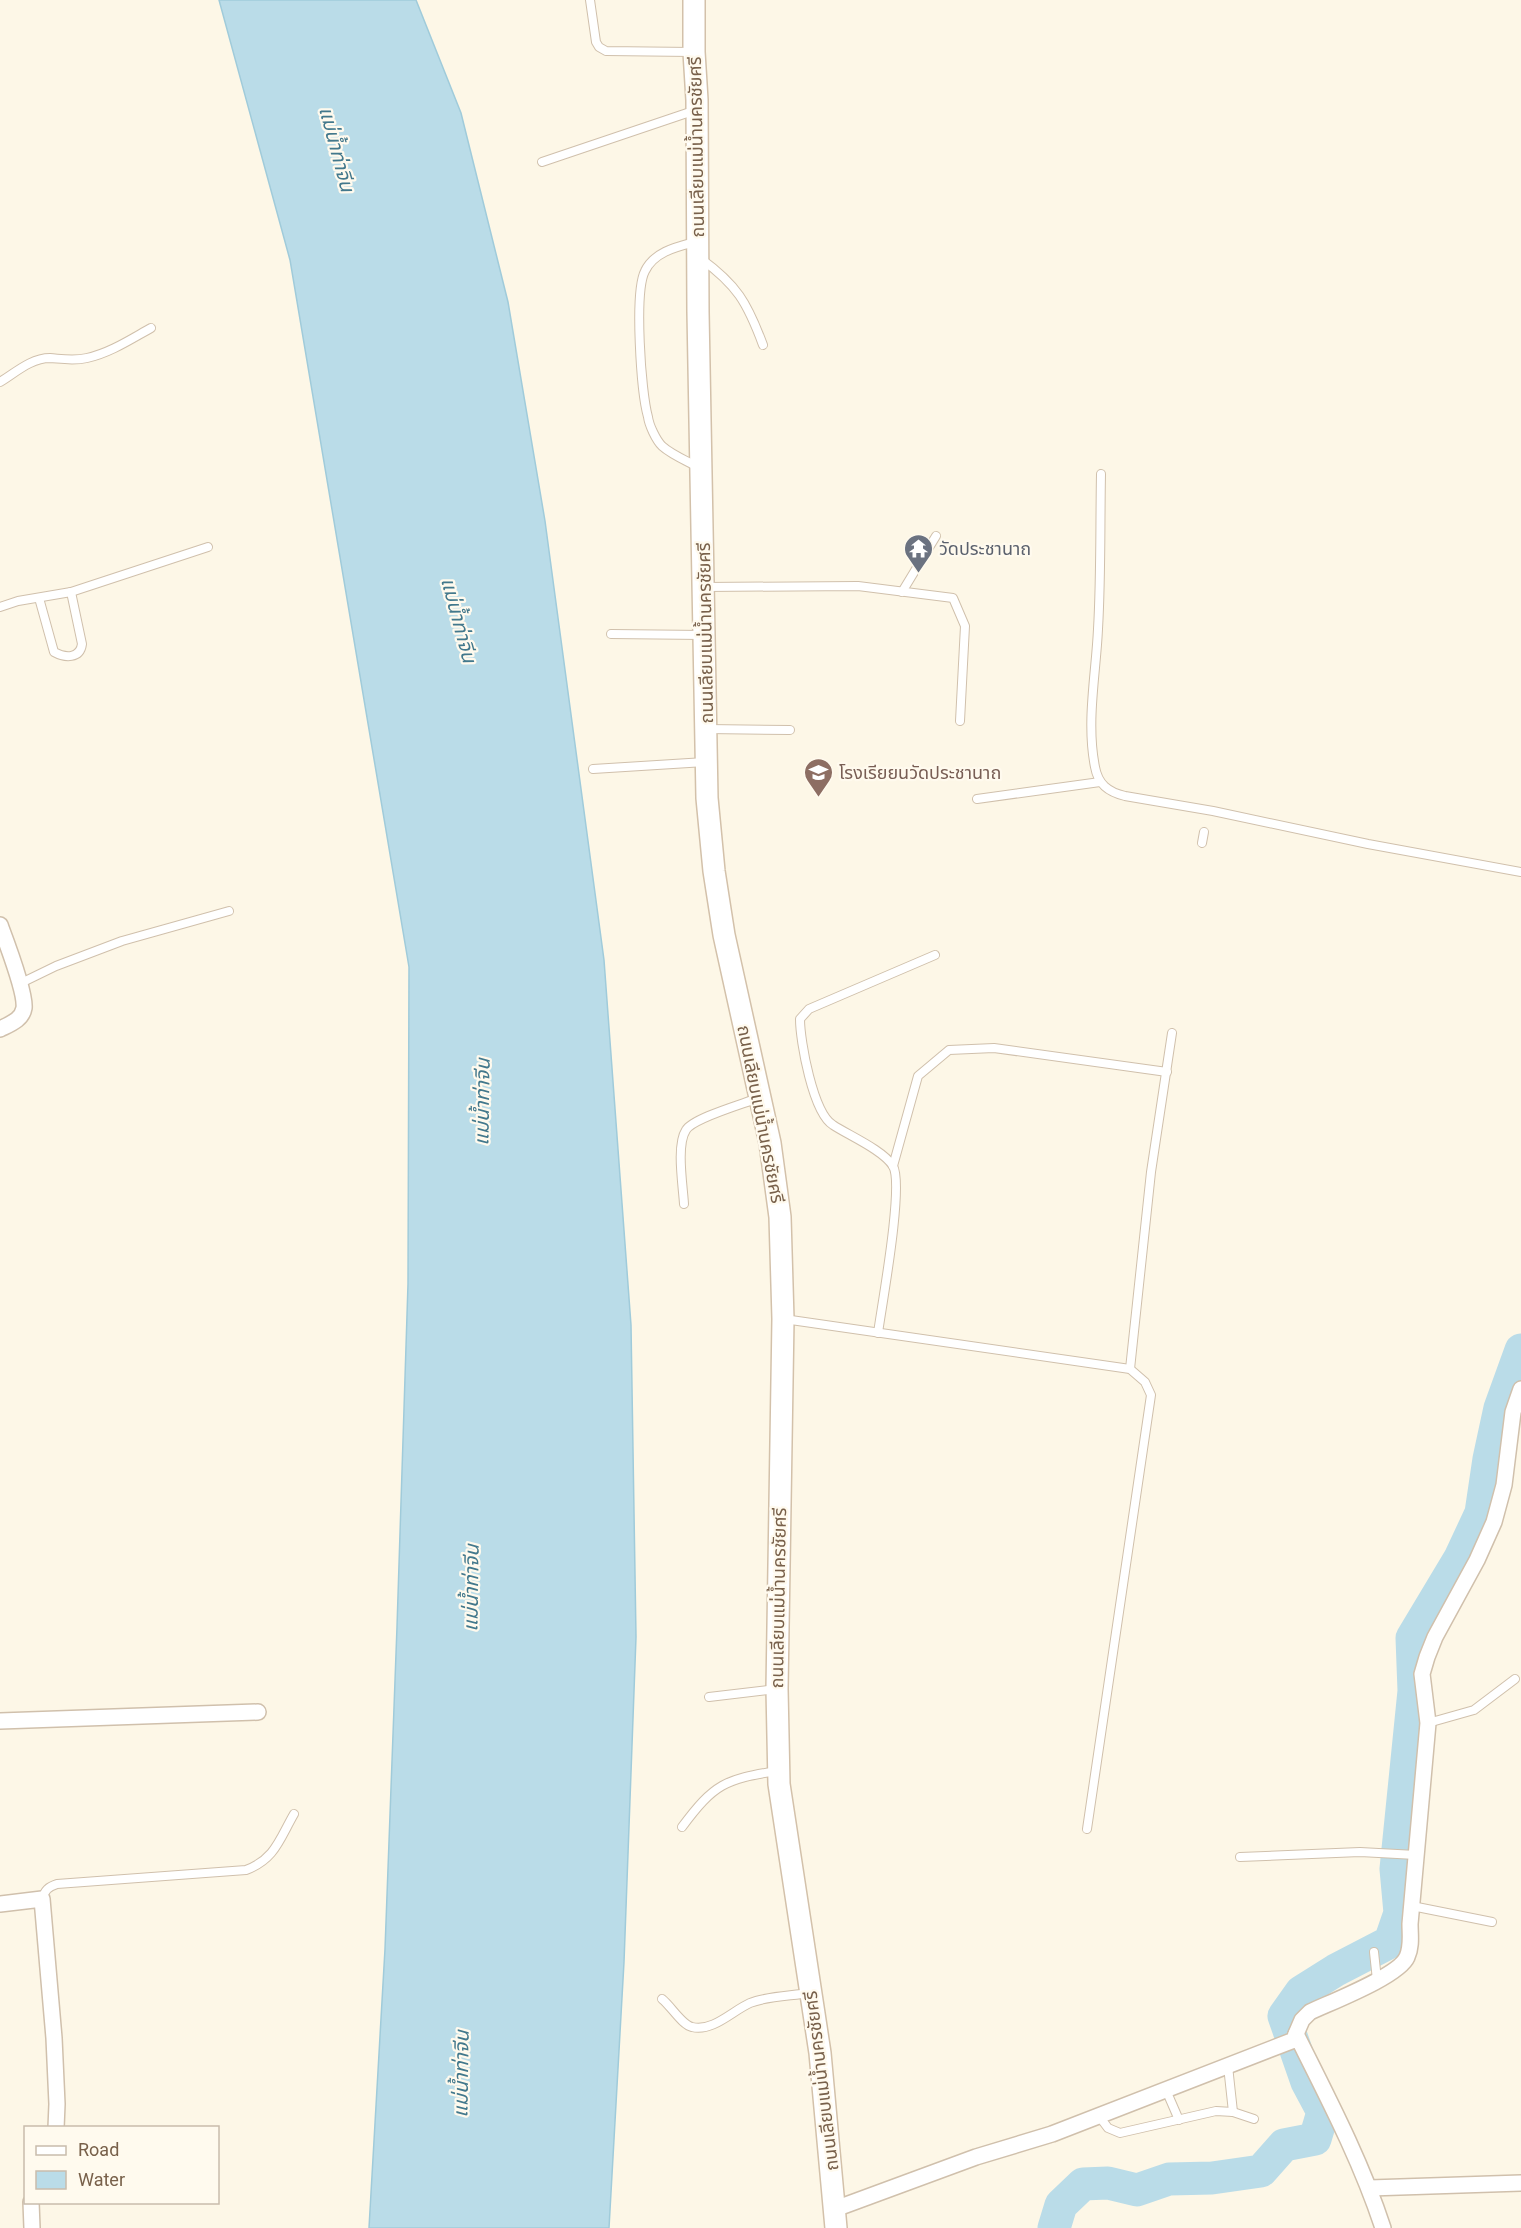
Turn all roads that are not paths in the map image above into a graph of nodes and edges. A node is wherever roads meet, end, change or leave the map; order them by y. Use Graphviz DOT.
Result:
graph roads {
  1 [pos="590,0"];
  2 [pos="694,0"];
  3 [pos="694,52"];
  4 [pos="697,109"];
  5 [pos="542,162"];
  6 [pos="698,249"];
  7 [pos="151,328"];
  8 [pos="763,345"];
  9 [pos="0,382"];
  10 [pos="702,470"];
  11 [pos="1101,474"];
  12 [pos="936,536"];
  13 [pos="208,547"];
  14 [pos="704,586"];
  15 [pos="71,592"];
  16 [pos="902,592"];
  17 [pos="39,598"];
  18 [pos="0,607"];
  19 [pos="611,634"];
  20 [pos="705,634"];
  21 [pos="960,721"];
  22 [pos="706,729"];
  23 [pos="790,730"];
  24 [pos="707,762"];
  25 [pos="593,769"];
  26 [pos="1100,782"];
  27 [pos="977,799"];
  28 [pos="1204,832"];
  29 [pos="1202,843"];
  30 [pos="1521,872"];
  31 [pos="229,911"];
  32 [pos="0,925"];
  33 [pos="935,956"];
  34 [pos="19,984"];
  35 [pos="0,1029"];
  36 [pos="1172,1033"];
  37 [pos="1167,1072"];
  38 [pos="760,1097"];
  39 [pos="893,1166"];
  40 [pos="684,1204"];
  41 [pos="783,1319"];
  42 [pos="878,1333"];
  43 [pos="1130,1369"];
  44 [pos="1521,1389"];
  45 [pos="1515,1679"];
  46 [pos="777,1689"];
  47 [pos="709,1697"];
  48 [pos="258,1712"];
  49 [pos="0,1721"];
  50 [pos="1428,1723"];
  51 [pos="778,1771"];
  52 [pos="294,1814"];
  53 [pos="682,1827"];
  54 [pos="1087,1829"];
  55 [pos="1411,1854"];
  56 [pos="1240,1857"];
  57 [pos="42,1899"];
  58 [pos="0,1904"];
  59 [pos="1412,1906"];
  60 [pos="1492,1922"];
  61 [pos="1374,1955"];
  62 [pos="1377,1977"];
  63 [pos="811,1992"];
  64 [pos="662,1999"];
  65 [pos="1295,2037"];
  66 [pos="1228,2066"];
  67 [pos="1166,2090"];
  68 [pos="1233,2112"];
  69 [pos="1099,2116"];
  70 [pos="1254,2119"];
  71 [pos="1179,2120"];
  72 [pos="56,2126"];
  73 [pos="1521,2183"];
  74 [pos="1370,2188"];
  75 [pos="31,2204"];
  76 [pos="836,2218"];
  77 [pos="32,2228"];
  78 [pos="1383,2228"];
  1 -- 3 [label="lane"];
  2 -- 3 [label="main road, ถนนเลียบแม่น้ำนครชัยศรี"];
  3 -- 4 [label="main road, ถนนเลียบแม่น้ำนครชัยศรี"];
  4 -- 5 [label="lane"];
  4 -- 6 [label="main road, ถนนเลียบแม่น้ำนครชัยศรี"];
  6 -- 8 [label="lane"];
  6 -- 10 [label="main road, ถนนเลียบแม่น้ำนครชัยศรี"];
  6 -- 10 [label="lane"];
  7 -- 9 [label="lane"];
  10 -- 14 [label="main road, ถนนเลียบแม่น้ำนครชัยศรี"];
  11 -- 26 [label="lane"];
  12 -- 16 [label="lane"];
  13 -- 15 [label="lane"];
  14 -- 16 [label="lane"];
  14 -- 20 [label="main road, ถนนเลียบแม่น้ำนครชัยศรี"];
  15 -- 17 [label="lane"];
  15 -- 17 [label="lane"];
  16 -- 21 [label="lane"];
  17 -- 18 [label="lane"];
  19 -- 20 [label="lane"];
  20 -- 22 [label="main road, ถนนเลียบแม่น้ำนครชัยศรี"];
  22 -- 23 [label="lane"];
  22 -- 24 [label="main road, ถนนเลียบแม่น้ำนครชัยศรี"];
  24 -- 25 [label="lane"];
  24 -- 38 [label="main road, ถนนเลียบแม่น้ำนครชัยศรี"];
  26 -- 27 [label="lane"];
  26 -- 30 [label="lane"];
  28 -- 29 [label="lane"];
  31 -- 34 [label="lane"];
  32 -- 34 [label="street"];
  33 -- 39 [label="lane"];
  34 -- 35 [label="street"];
  36 -- 37 [label="lane"];
  37 -- 39 [label="lane"];
  37 -- 43 [label="lane"];
  38 -- 40 [label="lane"];
  38 -- 41 [label="main road, ถนนเลียบแม่น้ำนครชัยศรี"];
  39 -- 42 [label="lane"];
  41 -- 42 [label="lane"];
  41 -- 46 [label="main road, ถนนเลียบแม่น้ำนครชัยศรี"];
  42 -- 43 [label="lane"];
  43 -- 54 [label="lane"];
  44 -- 50 [label="street"];
  45 -- 50 [label="lane"];
  46 -- 47 [label="lane"];
  46 -- 51 [label="main road, ถนนเลียบแม่น้ำนครชัยศรี"];
  48 -- 49 [label="street"];
  50 -- 55 [label="street"];
  51 -- 53 [label="lane"];
  51 -- 63 [label="main road, ถนนเลียบแม่น้ำนครชัยศรี"];
  52 -- 57 [label="lane"];
  55 -- 56 [label="lane"];
  55 -- 59 [label="street"];
  57 -- 58 [label="street"];
  57 -- 72 [label="street"];
  59 -- 60 [label="lane"];
  59 -- 62 [label="street"];
  61 -- 62 [label="lane"];
  62 -- 65 [label="street"];
  63 -- 64 [label="lane"];
  63 -- 76 [label="main road, ถนนเลียบแม่น้ำนครชัยศรี"];
  65 -- 66 [label="street"];
  65 -- 74 [label="street"];
  66 -- 67 [label="street"];
  66 -- 68 [label="lane"];
  67 -- 69 [label="street"];
  67 -- 71 [label="lane"];
  68 -- 70 [label="lane"];
  68 -- 71 [label="lane"];
  69 -- 71 [label="lane"];
  69 -- 76 [label="street"];
  73 -- 74 [label="street"];
  74 -- 78 [label="street"];
  75 -- 77 [label="street"];
}
